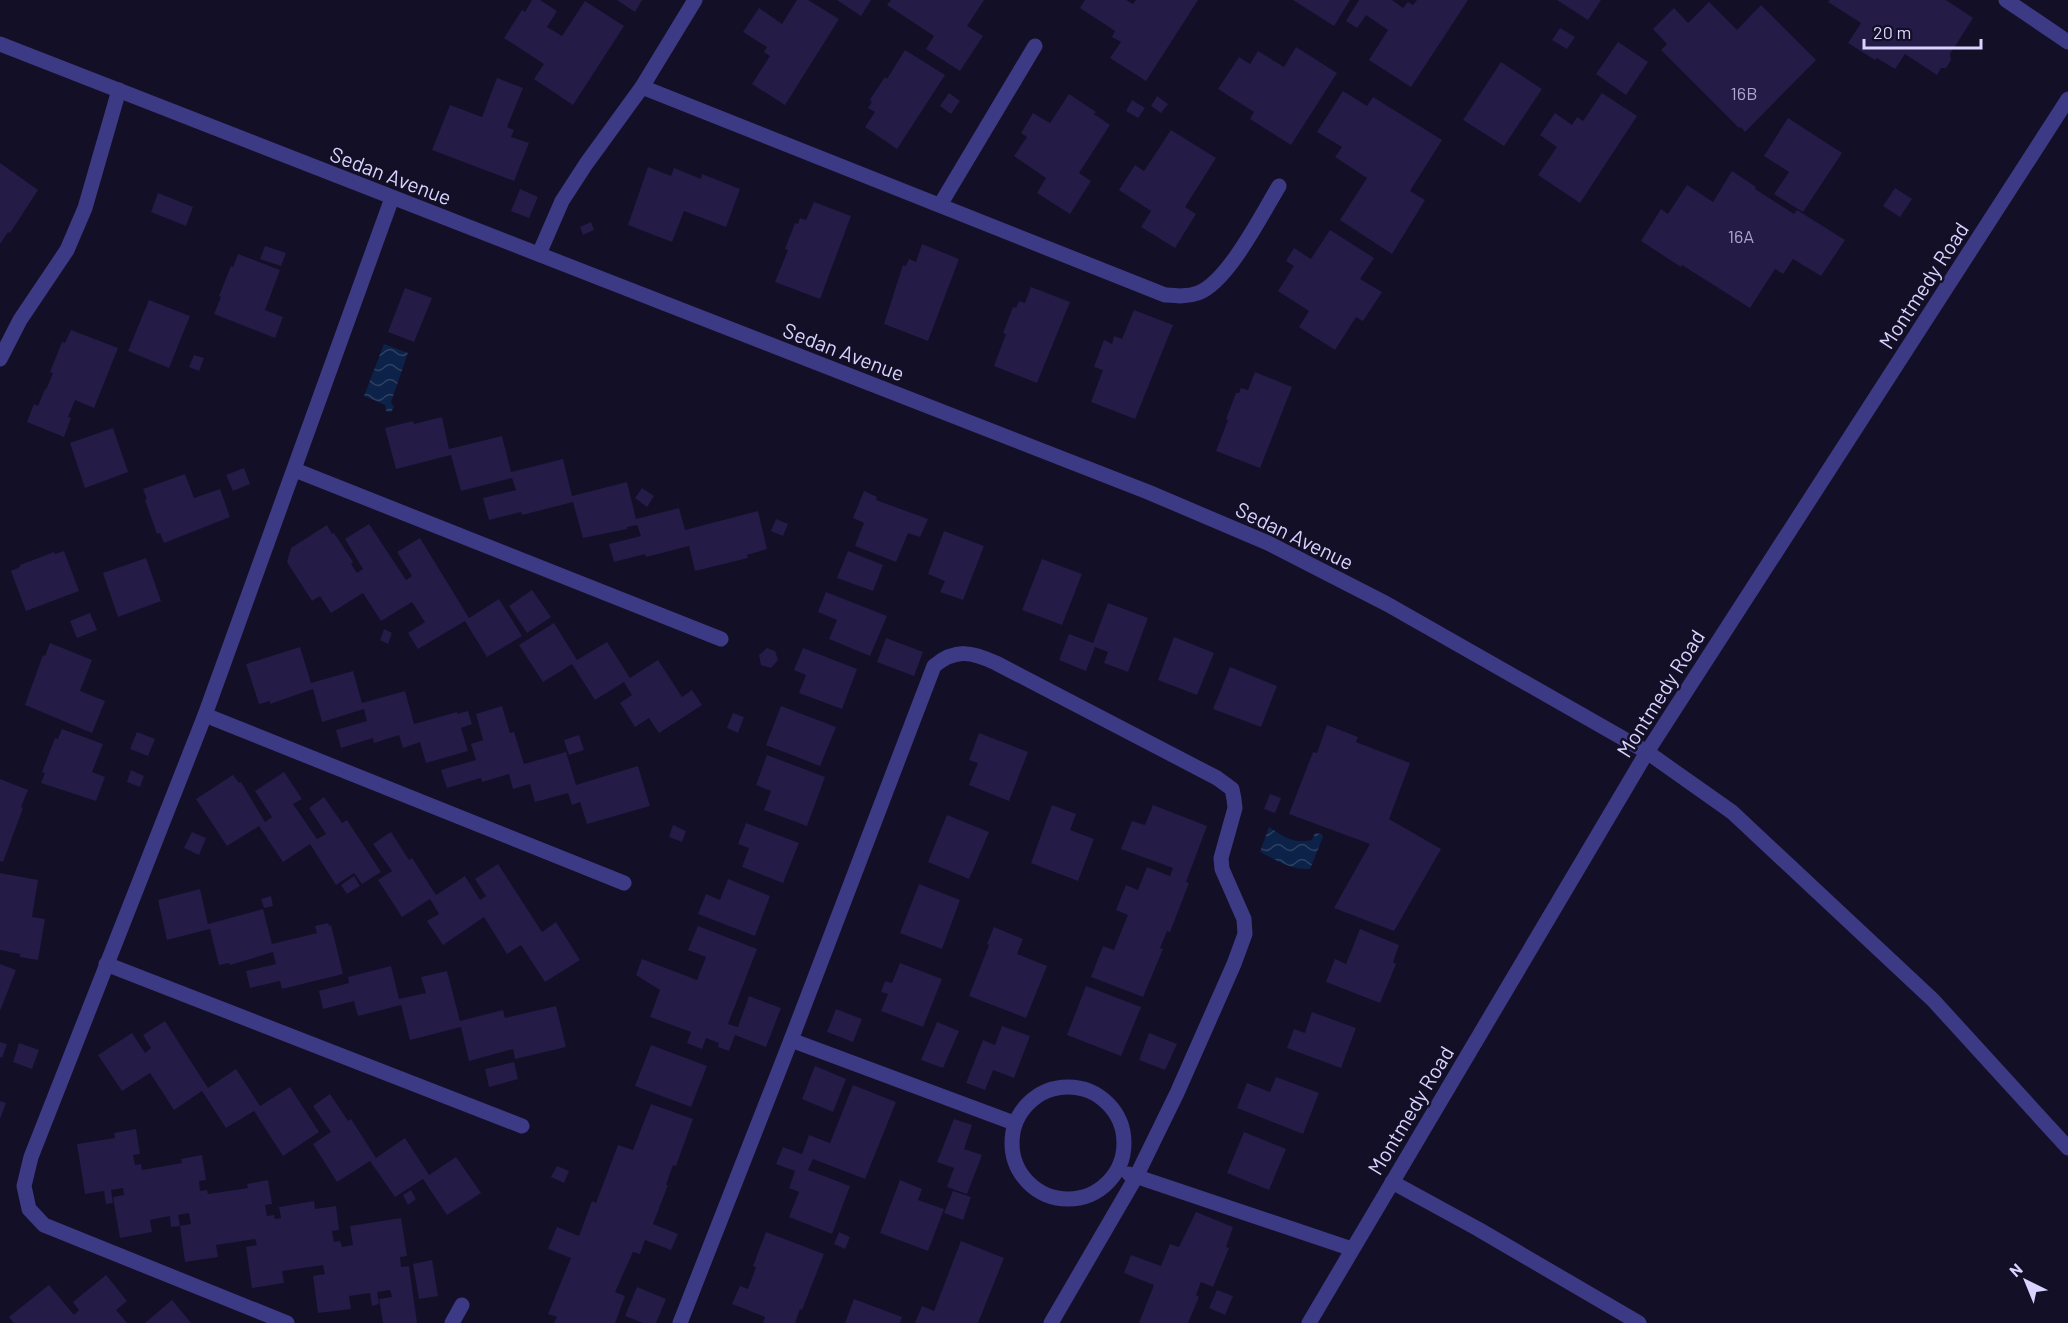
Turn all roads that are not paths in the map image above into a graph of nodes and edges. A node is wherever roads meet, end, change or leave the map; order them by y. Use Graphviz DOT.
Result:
graph roads {
  1 [pos="695,0"];
  2 [pos="2006,0"];
  3 [pos="2068,42"];
  4 [pos="0,44"];
  5 [pos="1035,46"];
  6 [pos="642,87"];
  7 [pos="119,90"];
  8 [pos="2068,99"];
  9 [pos="1279,186"];
  10 [pos="392,198"];
  11 [pos="940,205"];
  12 [pos="539,254"];
  13 [pos="0,359"];
  14 [pos="295,470"];
  15 [pos="721,639"];
  16 [pos="205,715"];
  17 [pos="1647,752"];
  18 [pos="624,883"];
  19 [pos="106,964"];
  20 [pos="791,1040"];
  21 [pos="1014,1123"];
  22 [pos="522,1126"];
  23 [pos="2068,1148"];
  24 [pos="1117,1170"];
  25 [pos="1136,1177"];
  26 [pos="1392,1182"];
  27 [pos="1352,1249"];
  28 [pos="462,1305"];
  29 [pos="1312,1322"];
  30 [pos="287,1323"];
  31 [pos="452,1323"];
  32 [pos="680,1323"];
  33 [pos="1051,1323"];
  34 [pos="1639,1323"];
  1 -- 6 [label="street"];
  2 -- 3 [label="street"];
  4 -- 7 [label="street, Sedan Avenue"];
  5 -- 11 [label="street"];
  6 -- 11 [label="street"];
  6 -- 12 [label="street"];
  7 -- 10 [label="street, Sedan Avenue"];
  7 -- 13 [label="street"];
  8 -- 17 [label="street, Montmedy Road"];
  9 -- 11 [label="street"];
  10 -- 12 [label="street, Sedan Avenue"];
  10 -- 14 [label="street"];
  12 -- 17 [label="street, Sedan Avenue"];
  14 -- 15 [label="street"];
  14 -- 16 [label="street"];
  16 -- 18 [label="street"];
  16 -- 19 [label="street"];
  17 -- 23 [label="street, Sedan Avenue"];
  17 -- 26 [label="street, Montmedy Road"];
  19 -- 22 [label="street"];
  19 -- 30 [label="street"];
  20 -- 21 [label="street"];
  20 -- 25 [label="street"];
  20 -- 32 [label="street"];
  21 -- 24 [label="street"];
  21 -- 24 [label="street"];
  24 -- 25 [label="street"];
  25 -- 27 [label="street"];
  25 -- 33 [label="street"];
  26 -- 27 [label="street, Montmedy Road"];
  26 -- 34 [label="street"];
  27 -- 29 [label="street, Montmedy Road"];
  28 -- 31 [label="street"];
}
